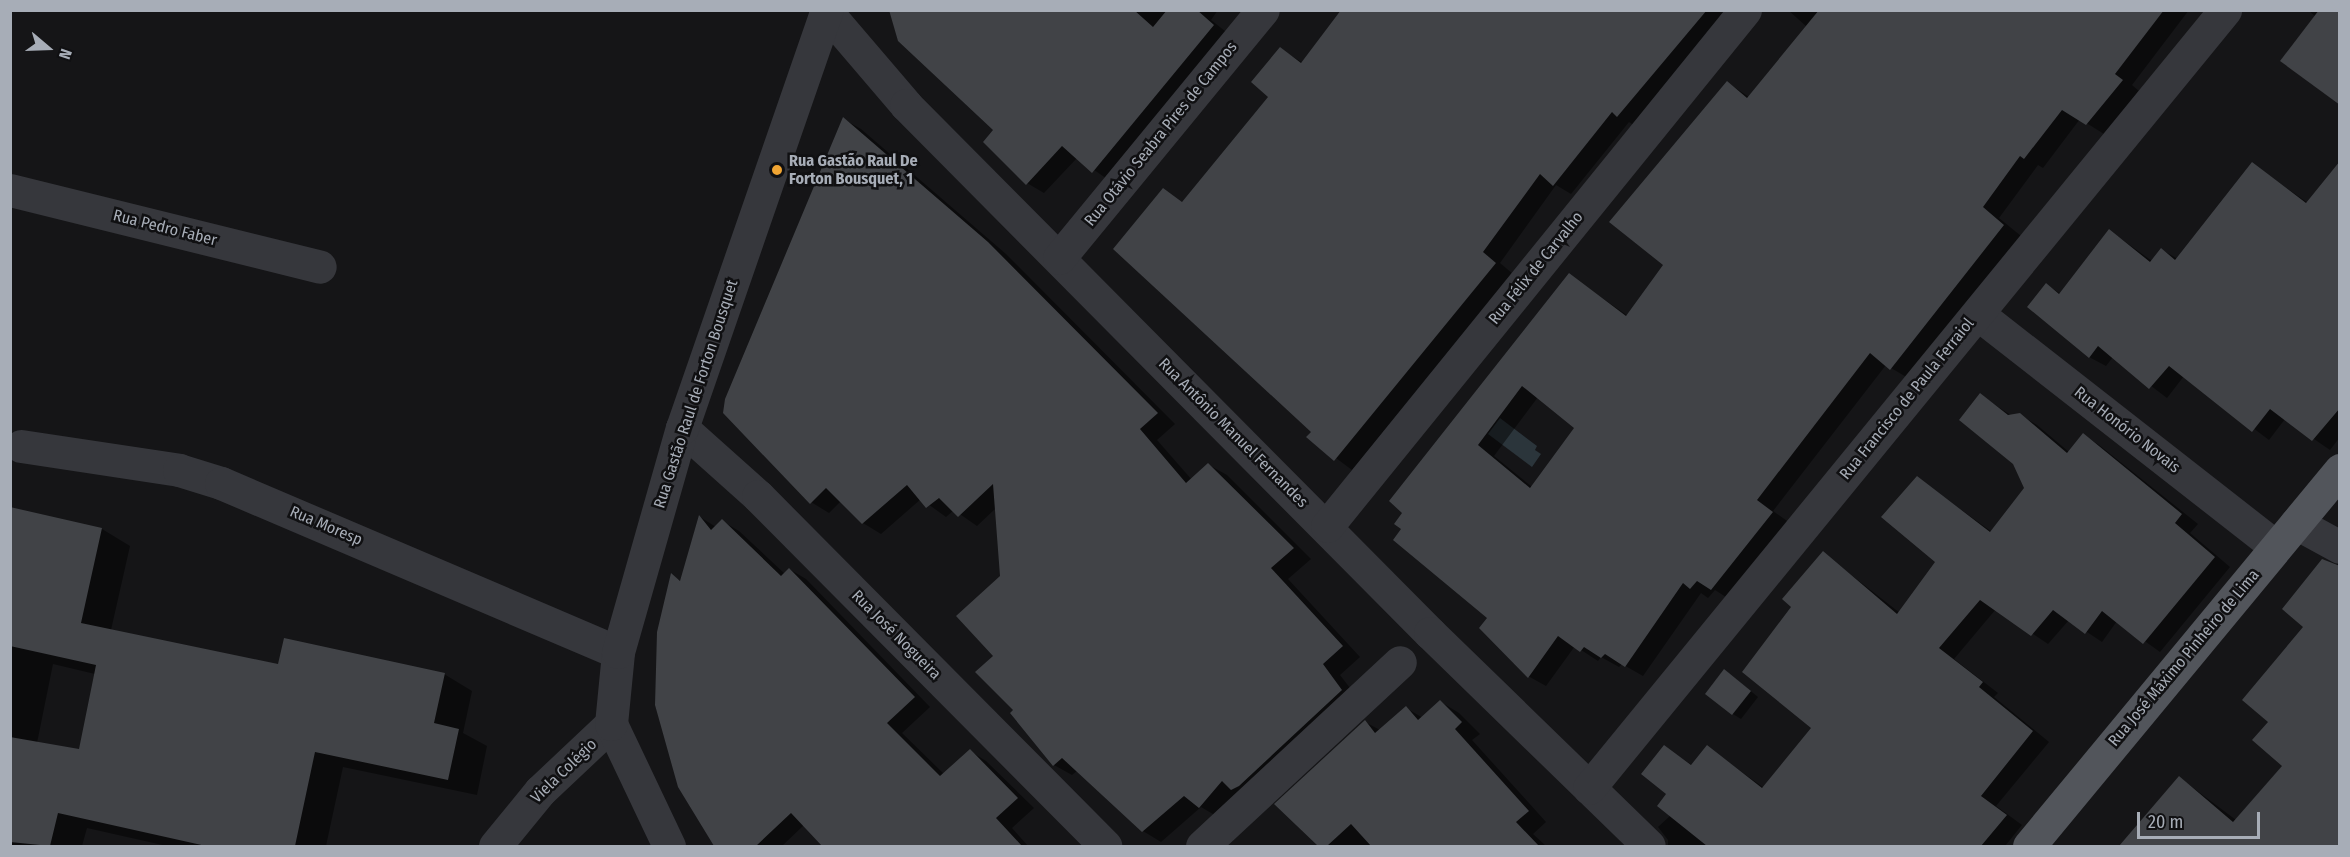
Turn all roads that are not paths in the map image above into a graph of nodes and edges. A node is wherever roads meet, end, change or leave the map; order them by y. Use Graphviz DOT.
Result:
graph roads {
  1 [pos="1263,10"];
  2 [pos="1745,10"];
  3 [pos="2225,10"];
  4 [pos="823,11"];
  5 [pos="10,190"];
  6 [pos="1059,258"];
  7 [pos="320,267"];
  8 [pos="1978,314"];
  9 [pos="682,428"];
  10 [pos="21,446"];
  11 [pos="2340,470"];
  12 [pos="1326,526"];
  13 [pos="2286,535"];
  14 [pos="2340,547"];
  15 [pos="618,652"];
  16 [pos="1400,662"];
  17 [pos="611,724"];
  18 [pos="1588,788"];
  19 [pos="495,846"];
  20 [pos="669,846"];
  21 [pos="1106,846"];
  22 [pos="1202,846"];
  23 [pos="1649,846"];
  24 [pos="2029,846"];
  1 -- 6 [label="street, Rua Otávio Seabra Pires de Campos"];
  2 -- 12 [label="street, Rua Félix de Carvalho"];
  3 -- 8 [label="street, Rua Francisco de Paula Ferraiol"];
  4 -- 6 [label="street, Rua Antônio Manuel Fernandes"];
  4 -- 9 [label="street, Rua Gastão Raul de Forton Bousquet"];
  5 -- 7 [label="street, Rua Pedro Faber"];
  6 -- 12 [label="street, Rua Antônio Manuel Fernandes"];
  8 -- 13 [label="street, Rua Honório Novais"];
  8 -- 18 [label="street, Rua Francisco de Paula Ferraiol"];
  9 -- 15 [label="street, Rua Gastão Raul de Forton Bousquet"];
  9 -- 21 [label="street, Rua José Nogueira"];
  10 -- 15 [label="street, Rua Moresp"];
  11 -- 13 [label="main road, Rua José Máximo Pinheiro de Lima"];
  12 -- 18 [label="street, Rua Antônio Manuel Fernandes"];
  13 -- 14 [label="street, Rua Honório Novais"];
  13 -- 24 [label="main road, Rua José Máximo Pinheiro de Lima"];
  15 -- 17 [label="street, Rua Gastão Raul de Forton Bousquet"];
  16 -- 22 [label="street"];
  17 -- 19 [label="street, Viela Colégio"];
  17 -- 20 [label="street"];
  18 -- 23 [label="street, Rua Antônio Manuel Fernandes"];
}
